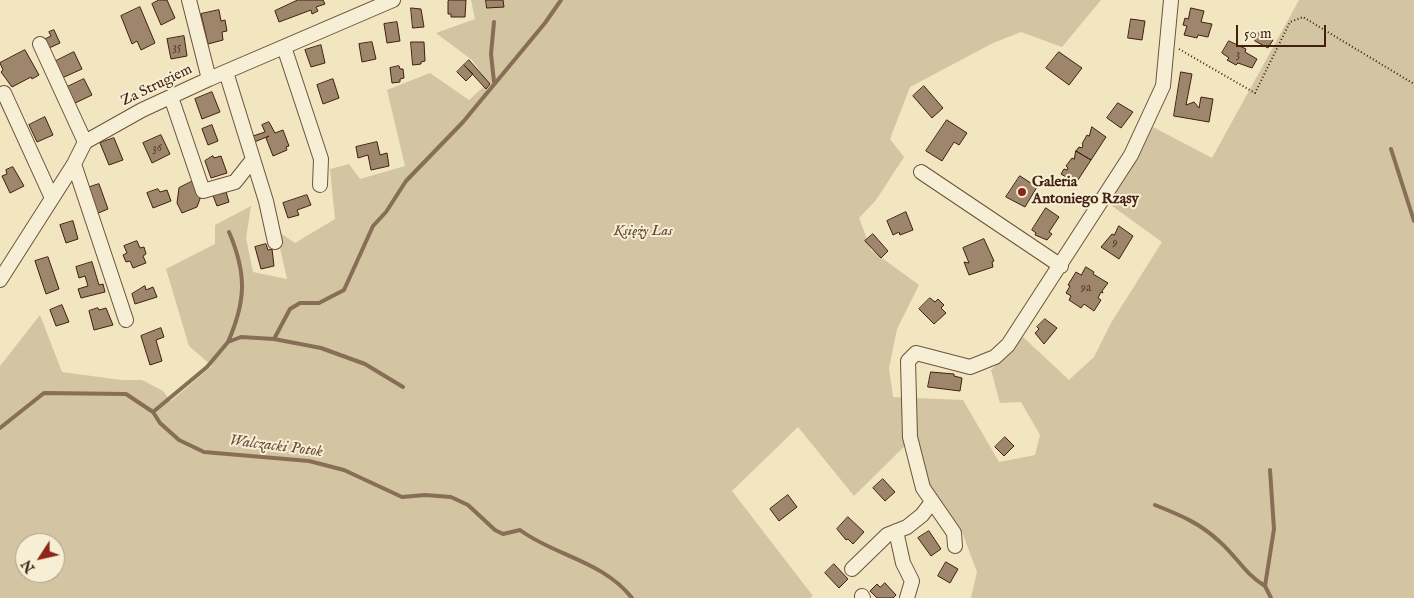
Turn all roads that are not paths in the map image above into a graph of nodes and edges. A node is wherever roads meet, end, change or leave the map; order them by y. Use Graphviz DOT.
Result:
graph roads {
  1 [pos="189,0"];
  2 [pos="393,0"];
  3 [pos="1172,0"];
  4 [pos="368,5"];
  5 [pos="40,44"];
  6 [pos="284,47"];
  7 [pos="226,72"];
  8 [pos="209,79"];
  9 [pos="4,93"];
  10 [pos="171,97"];
  11 [pos="85,142"];
  12 [pos="250,163"];
  13 [pos="74,164"];
  14 [pos="922,172"];
  15 [pos="320,185"];
  16 [pos="52,198"];
  17 [pos="275,242"];
  18 [pos="1061,266"];
  19 [pos="0,280"];
  20 [pos="126,320"];
  21 [pos="932,502"];
  22 [pos="896,531"];
  23 [pos="955,546"];
  24 [pos="852,569"];
  25 [pos="907,598"];
  1 -- 8 [label="street"];
  2 -- 4 [label="street, Za Strugiem"];
  3 -- 18 [label="street"];
  4 -- 6 [label="street, Za Strugiem"];
  5 -- 11 [label="street"];
  6 -- 7 [label="street, Za Strugiem"];
  6 -- 15 [label="street"];
  7 -- 8 [label="street, Za Strugiem"];
  7 -- 17 [label="street"];
  8 -- 10 [label="street, Za Strugiem"];
  9 -- 16 [label="street"];
  10 -- 11 [label="street, Za Strugiem"];
  10 -- 12 [label="street"];
  11 -- 13 [label="street"];
  13 -- 16 [label="street"];
  13 -- 20 [label="street"];
  14 -- 18 [label="street"];
  16 -- 19 [label="street"];
  18 -- 21 [label="street"];
  21 -- 22 [label="street"];
  21 -- 23 [label="street"];
  22 -- 24 [label="street"];
  22 -- 25 [label="street"];
}
